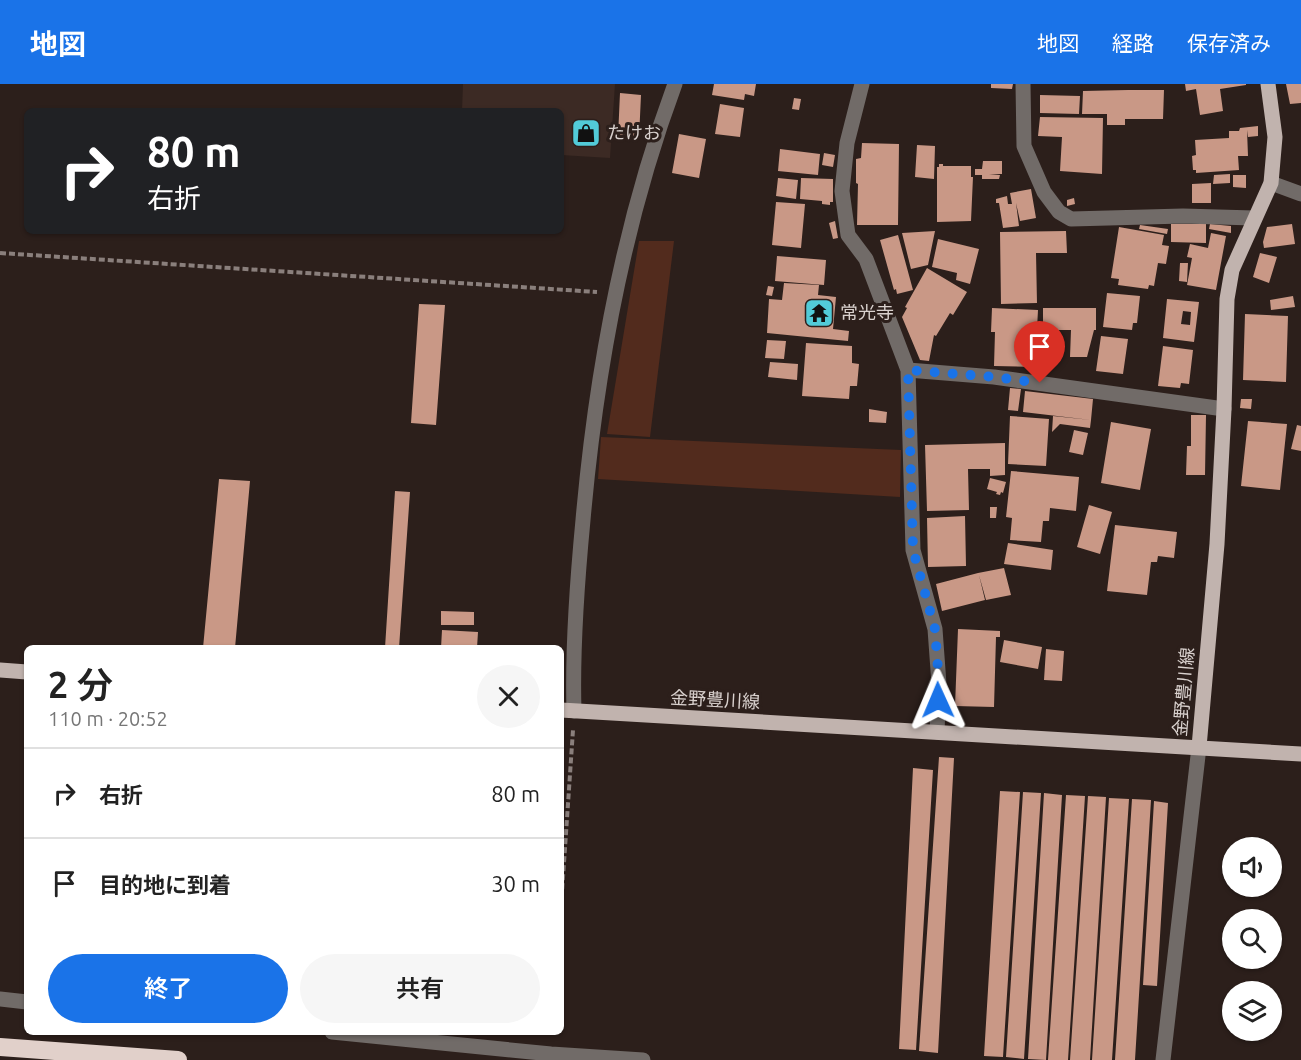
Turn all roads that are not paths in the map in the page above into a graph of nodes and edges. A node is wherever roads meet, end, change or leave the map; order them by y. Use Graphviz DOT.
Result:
graph roads {
  1 [pos="675,84"];
  2 [pos="862,84"];
  3 [pos="1023,84"];
  4 [pos="1268,84"];
  5 [pos="1271,183"];
  6 [pos="1301,194"];
  7 [pos="1254,218"];
  8 [pos="908,370"];
  9 [pos="1224,409"];
  10 [pos="0,670"];
  11 [pos="24,672"];
  12 [pos="567,710"];
  13 [pos="937,732"];
  14 [pos="1199,747"];
  15 [pos="1301,754"];
  16 [pos="0,999"];
  17 [pos="24,1002"];
  18 [pos="358,1035"];
  19 [pos="0,1047"];
  20 [pos="551,1057"];
  21 [pos="178,1060"];
  22 [pos="643,1060"];
  23 [pos="1163,1060"];
  1 -- 12 [label="street"];
  2 -- 8 [label="street"];
  3 -- 7 [label="street"];
  4 -- 5 [label="main road, 金野豊川線"];
  5 -- 6 [label="street"];
  5 -- 7 [label="main road, 金野豊川線"];
  7 -- 9 [label="main road, 金野豊川線"];
  8 -- 9 [label="street"];
  8 -- 13 [label="street"];
  9 -- 14 [label="main road, 金野豊川線"];
  10 -- 11 [label="main road"];
  12 -- 13 [label="main road, 金野豊川線"];
  13 -- 14 [label="main road, 金野豊川線"];
  14 -- 15 [label="main road"];
  14 -- 23 [label="street"];
  16 -- 17 [label="street"];
  18 -- 20 [label="street"];
  19 -- 21 [label="highway"];
  20 -- 22 [label="street"];
}
